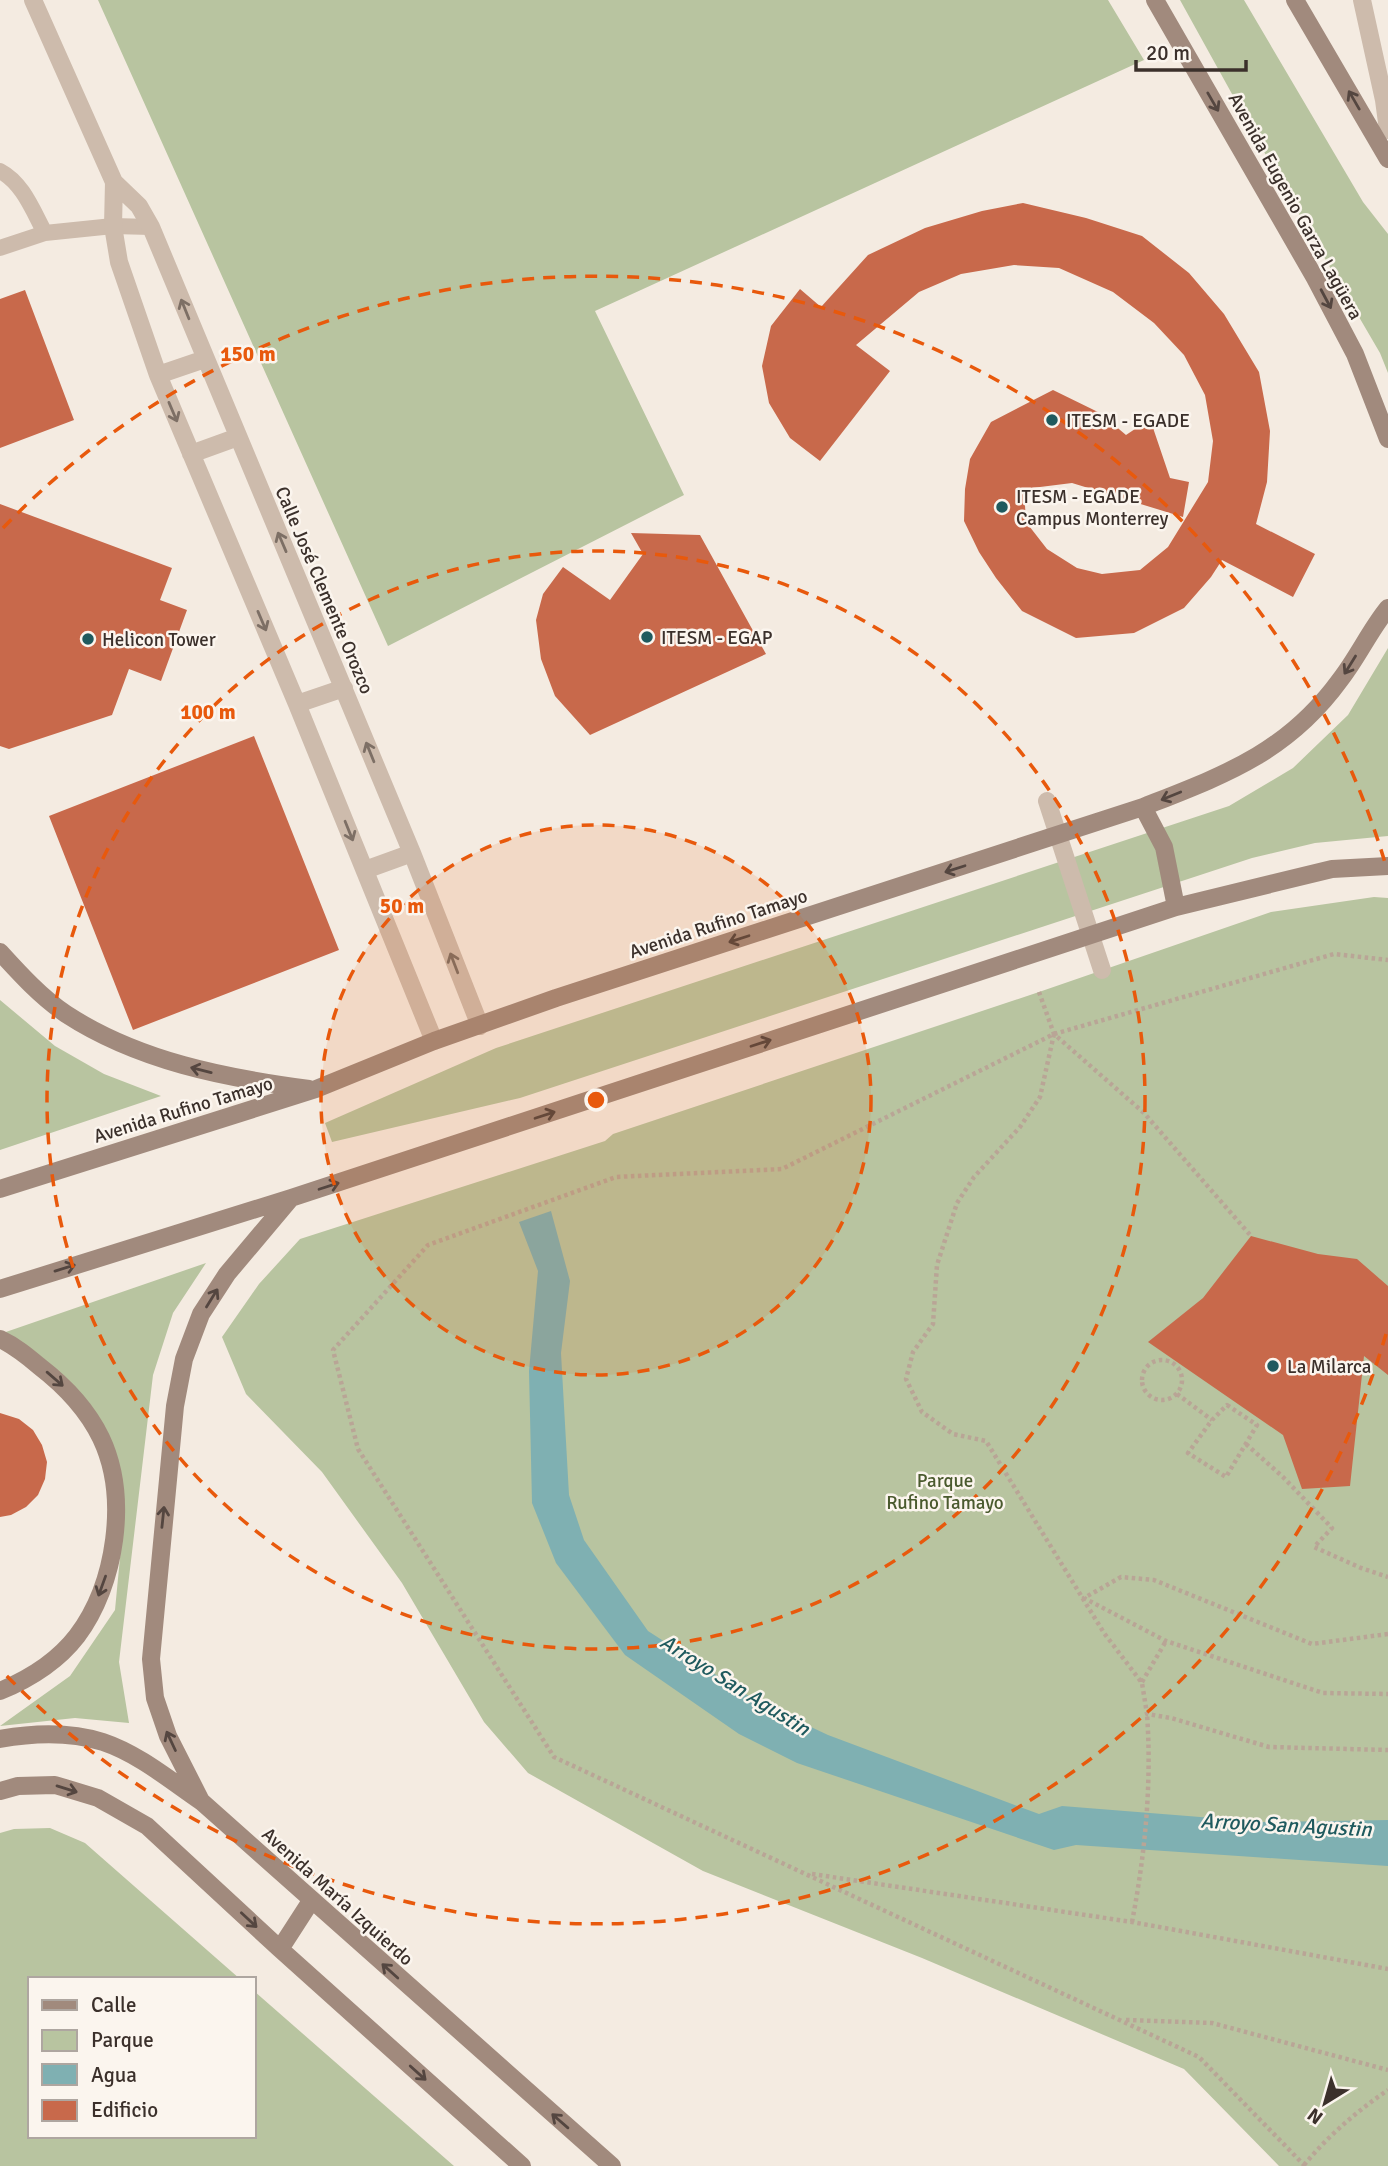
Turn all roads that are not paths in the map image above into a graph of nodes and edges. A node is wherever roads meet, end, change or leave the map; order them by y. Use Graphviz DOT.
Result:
graph roads {
  1 [pos="33,0"];
  2 [pos="1155,0"];
  3 [pos="1295,0"];
  4 [pos="1362,0"];
  5 [pos="1388,130"];
  6 [pos="1388,159"];
  7 [pos="0,171"];
  8 [pos="114,182"];
  9 [pos="113,226"];
  10 [pos="151,227"];
  11 [pos="44,233"];
  12 [pos="0,248"];
  13 [pos="205,359"];
  14 [pos="158,375"];
  15 [pos="238,437"];
  16 [pos="1388,439"];
  17 [pos="191,454"];
  18 [pos="1388,608"];
  19 [pos="344,688"];
  20 [pos="298,704"];
  21 [pos="1047,801"];
  22 [pos="1143,807"];
  23 [pos="1058,835"];
  24 [pos="412,853"];
  25 [pos="1388,866"];
  26 [pos="365,870"];
  27 [pos="1176,907"];
  28 [pos="1091,935"];
  29 [pos="0,952"];
  30 [pos="1102,970"];
  31 [pos="480,1026"];
  32 [pos="434,1041"];
  33 [pos="316,1089"];
  34 [pos="0,1189"];
  35 [pos="291,1198"];
  36 [pos="0,1289"];
  37 [pos="0,1339"];
  38 [pos="0,1691"];
  39 [pos="0,1739"];
  40 [pos="0,1791"];
  41 [pos="202,1802"];
  42 [pos="311,1901"];
  43 [pos="281,1950"];
  44 [pos="522,2166"];
  45 [pos="612,2166"];
  1 -- 8 [label="street, Calle José Clemente Orozco"];
  2 -- 16 [label="street, Avenida Eugenio Garza Lagüera, one-way"];
  6 -- 3 [label="street, one-way"];
  4 -- 5 [label="street"];
  7 -- 11 [label="lane"];
  8 -- 9 [label="street, Calle José Clemente Orozco"];
  8 -- 10 [label="street, Calle José Clemente Orozco"];
  9 -- 10 [label="lane"];
  9 -- 11 [label="lane"];
  9 -- 14 [label="street, Calle José Clemente Orozco"];
  13 -- 10 [label="street, Calle José Clemente Orozco, one-way"];
  11 -- 12 [label="lane"];
  13 -- 14 [label="street"];
  13 -- 15 [label="street, Calle José Clemente Orozco"];
  14 -- 17 [label="street, Calle José Clemente Orozco, one-way"];
  15 -- 17 [label="street"];
  19 -- 15 [label="street, Calle José Clemente Orozco, one-way"];
  17 -- 20 [label="street, Calle José Clemente Orozco, one-way"];
  18 -- 22 [label="street, Avenida Rufino Tamayo, one-way"];
  19 -- 20 [label="street"];
  24 -- 19 [label="street, Calle José Clemente Orozco, one-way"];
  20 -- 26 [label="street, Calle José Clemente Orozco, one-way"];
  21 -- 23 [label="street"];
  22 -- 23 [label="street, Avenida Rufino Tamayo"];
  22 -- 27 [label="street"];
  23 -- 28 [label="street"];
  23 -- 31 [label="street, Avenida Rufino Tamayo, one-way"];
  24 -- 26 [label="street"];
  31 -- 24 [label="street, Calle José Clemente Orozco, one-way"];
  25 -- 27 [label="street"];
  26 -- 32 [label="street, Calle José Clemente Orozco"];
  27 -- 28 [label="street"];
  28 -- 30 [label="street"];
  35 -- 28 [label="street, one-way"];
  33 -- 29 [label="street, one-way"];
  31 -- 32 [label="street, Avenida Rufino Tamayo"];
  32 -- 33 [label="street, Avenida Rufino Tamayo"];
  33 -- 34 [label="street, Avenida Rufino Tamayo"];
  36 -- 35 [label="street, one-way"];
  41 -- 35 [label="street, one-way"];
  37 -- 38 [label="street, one-way"];
  39 -- 41 [label="street, Avenida María Izquierdo"];
  40 -- 43 [label="street, one-way"];
  41 -- 42 [label="street, Avenida María Izquierdo"];
  42 -- 43 [label="street"];
  45 -- 42 [label="street, Avenida María Izquierdo, one-way"];
  43 -- 44 [label="street, one-way"];
}
